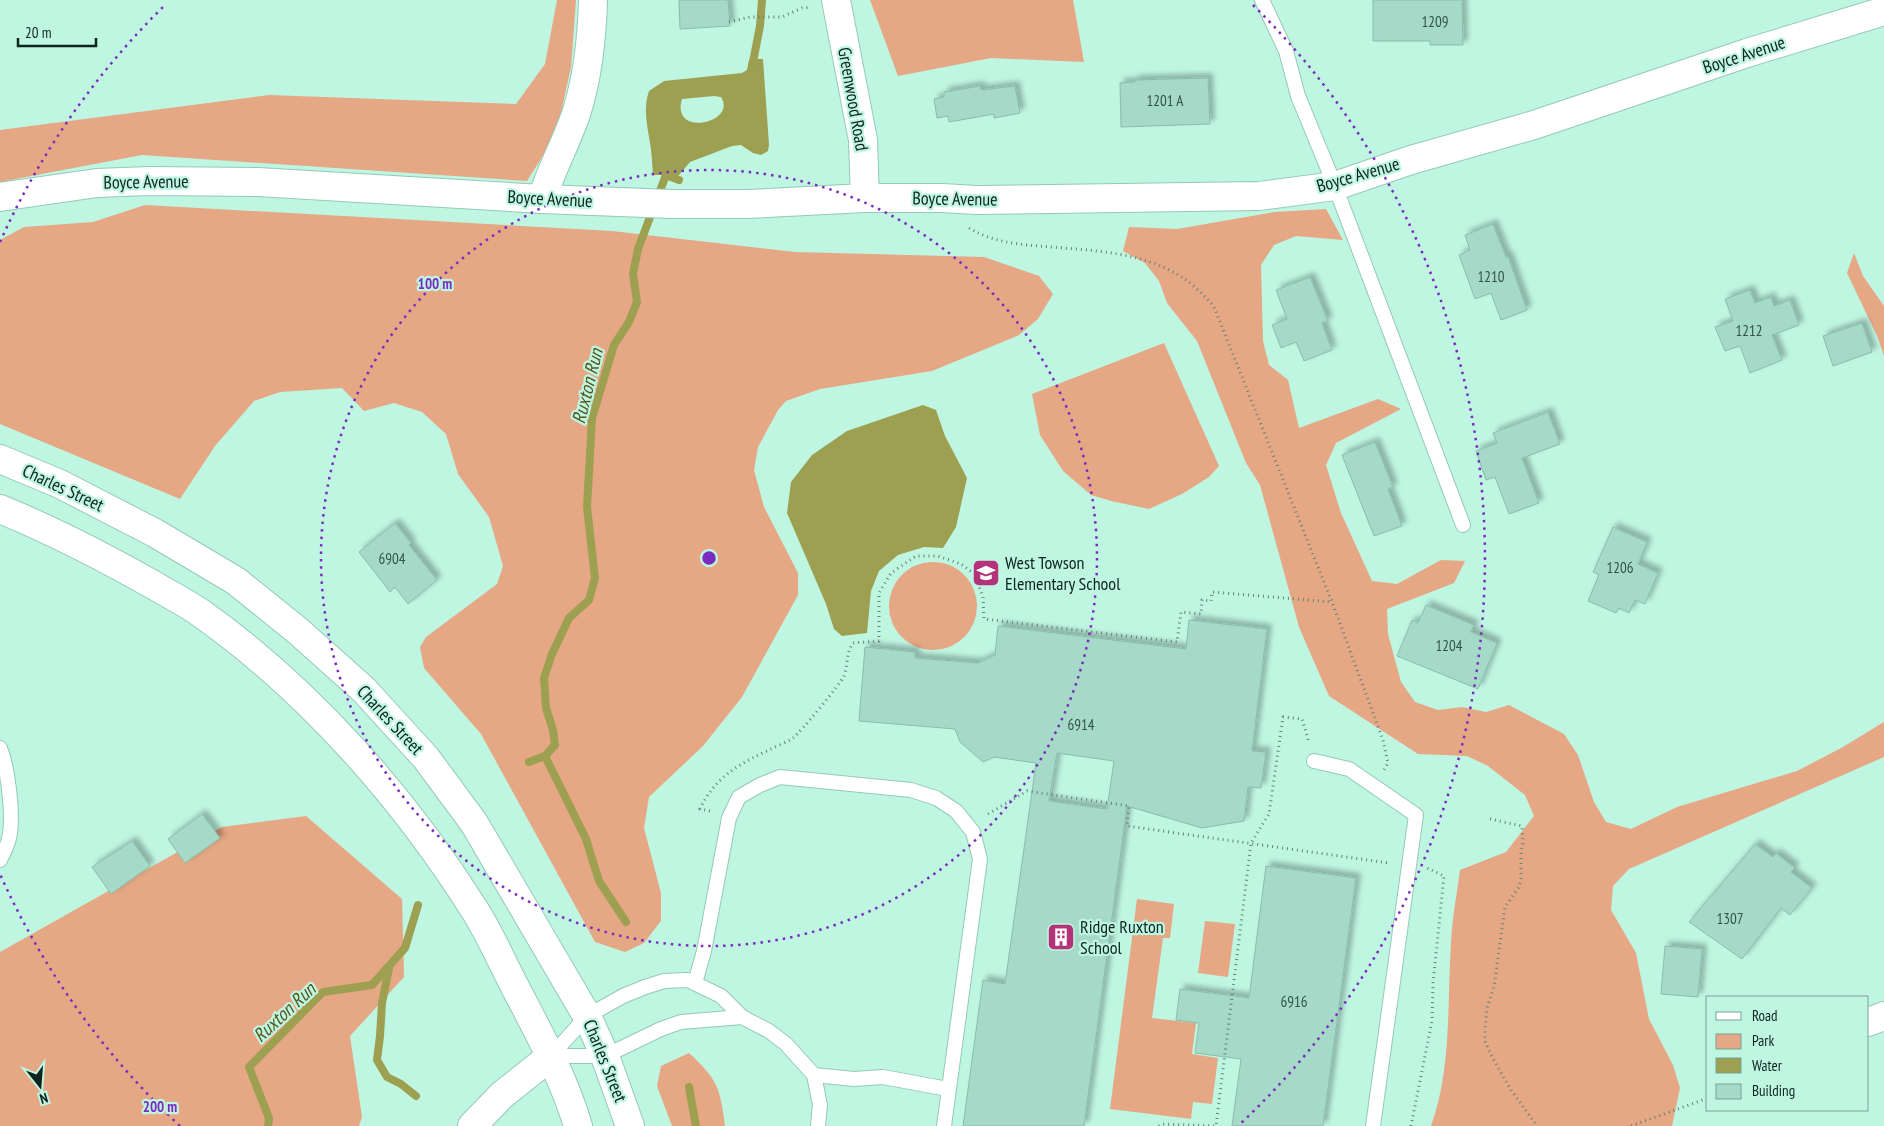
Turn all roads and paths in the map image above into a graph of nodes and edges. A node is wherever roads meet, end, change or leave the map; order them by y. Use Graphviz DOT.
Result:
graph roads {
  1 [pos="593,0"];
  2 [pos="836,0"];
  3 [pos="1262,0"];
  4 [pos="1884,11"];
  5 [pos="782,17"];
  6 [pos="729,22"];
  7 [pos="1335,186"];
  8 [pos="0,197"];
  9 [pos="865,198"];
  10 [pos="942,198"];
  11 [pos="542,199"];
  12 [pos="0,459"];
  13 [pos="0,509"];
  14 [pos="1463,525"];
  15 [pos="1332,602"];
  16 [pos="0,748"];
  17 [pos="1314,761"];
  18 [pos="1374,786"];
  19 [pos="715,812"];
  20 [pos="988,814"];
  21 [pos="1490,819"];
  22 [pos="1251,843"];
  23 [pos="0,860"];
  24 [pos="1408,866"];
  25 [pos="695,983"];
  26 [pos="587,1016"];
  27 [pos="1884,1016"];
  28 [pos="742,1017"];
  29 [pos="1869,1022"];
  30 [pos="551,1056"];
  31 [pos="605,1056"];
  32 [pos="814,1075"];
  33 [pos="948,1089"];
  34 [pos="1706,1099"];
  35 [pos="472,1126"];
  36 [pos="578,1126"];
  37 [pos="630,1126"];
  38 [pos="818,1126"];
  39 [pos="944,1126"];
  40 [pos="1159,1126"];
  41 [pos="1373,1126"];
  42 [pos="1410,1126"];
  43 [pos="1536,1126"];
  44 [pos="1631,1126"];
  1 -- 11 [label="street"];
  2 -- 9 [label="street, Greenwood Road"];
  3 -- 7 [label="lane"];
  4 -- 7 [label="street, Boyce Avenue"];
  5 -- 6 [label="path"];
  7 -- 10 [label="street, Boyce Avenue"];
  7 -- 14 [label="lane"];
  8 -- 11 [label="street, Boyce Avenue"];
  9 -- 10 [label="street, Boyce Avenue"];
  9 -- 11 [label="street, Boyce Avenue"];
  10 -- 15 [label="path"];
  12 -- 26 [label="street, Charles Street"];
  13 -- 30 [label="street"];
  15 -- 18 [label="path"];
  15 -- 19 [label="path"];
  16 -- 23 [label="lane"];
  17 -- 18 [label="lane"];
  17 -- 22 [label="path"];
  18 -- 24 [label="lane"];
  20 -- 22 [label="path"];
  21 -- 43 [label="path"];
  22 -- 24 [label="path"];
  22 -- 40 [label="path"];
  24 -- 41 [label="lane"];
  24 -- 42 [label="path"];
  25 -- 26 [label="lane"];
  25 -- 28 [label="lane"];
  25 -- 33 [label="lane"];
  26 -- 30 [label="lane"];
  26 -- 31 [label="street, Charles Street"];
  27 -- 29 [label="street"];
  28 -- 31 [label="lane"];
  28 -- 32 [label="lane"];
  30 -- 31 [label="lane"];
  30 -- 35 [label="street"];
  30 -- 36 [label="street"];
  31 -- 37 [label="street, Charles Street"];
  32 -- 33 [label="lane"];
  32 -- 38 [label="lane"];
  33 -- 39 [label="lane"];
  34 -- 44 [label="path"];
}
